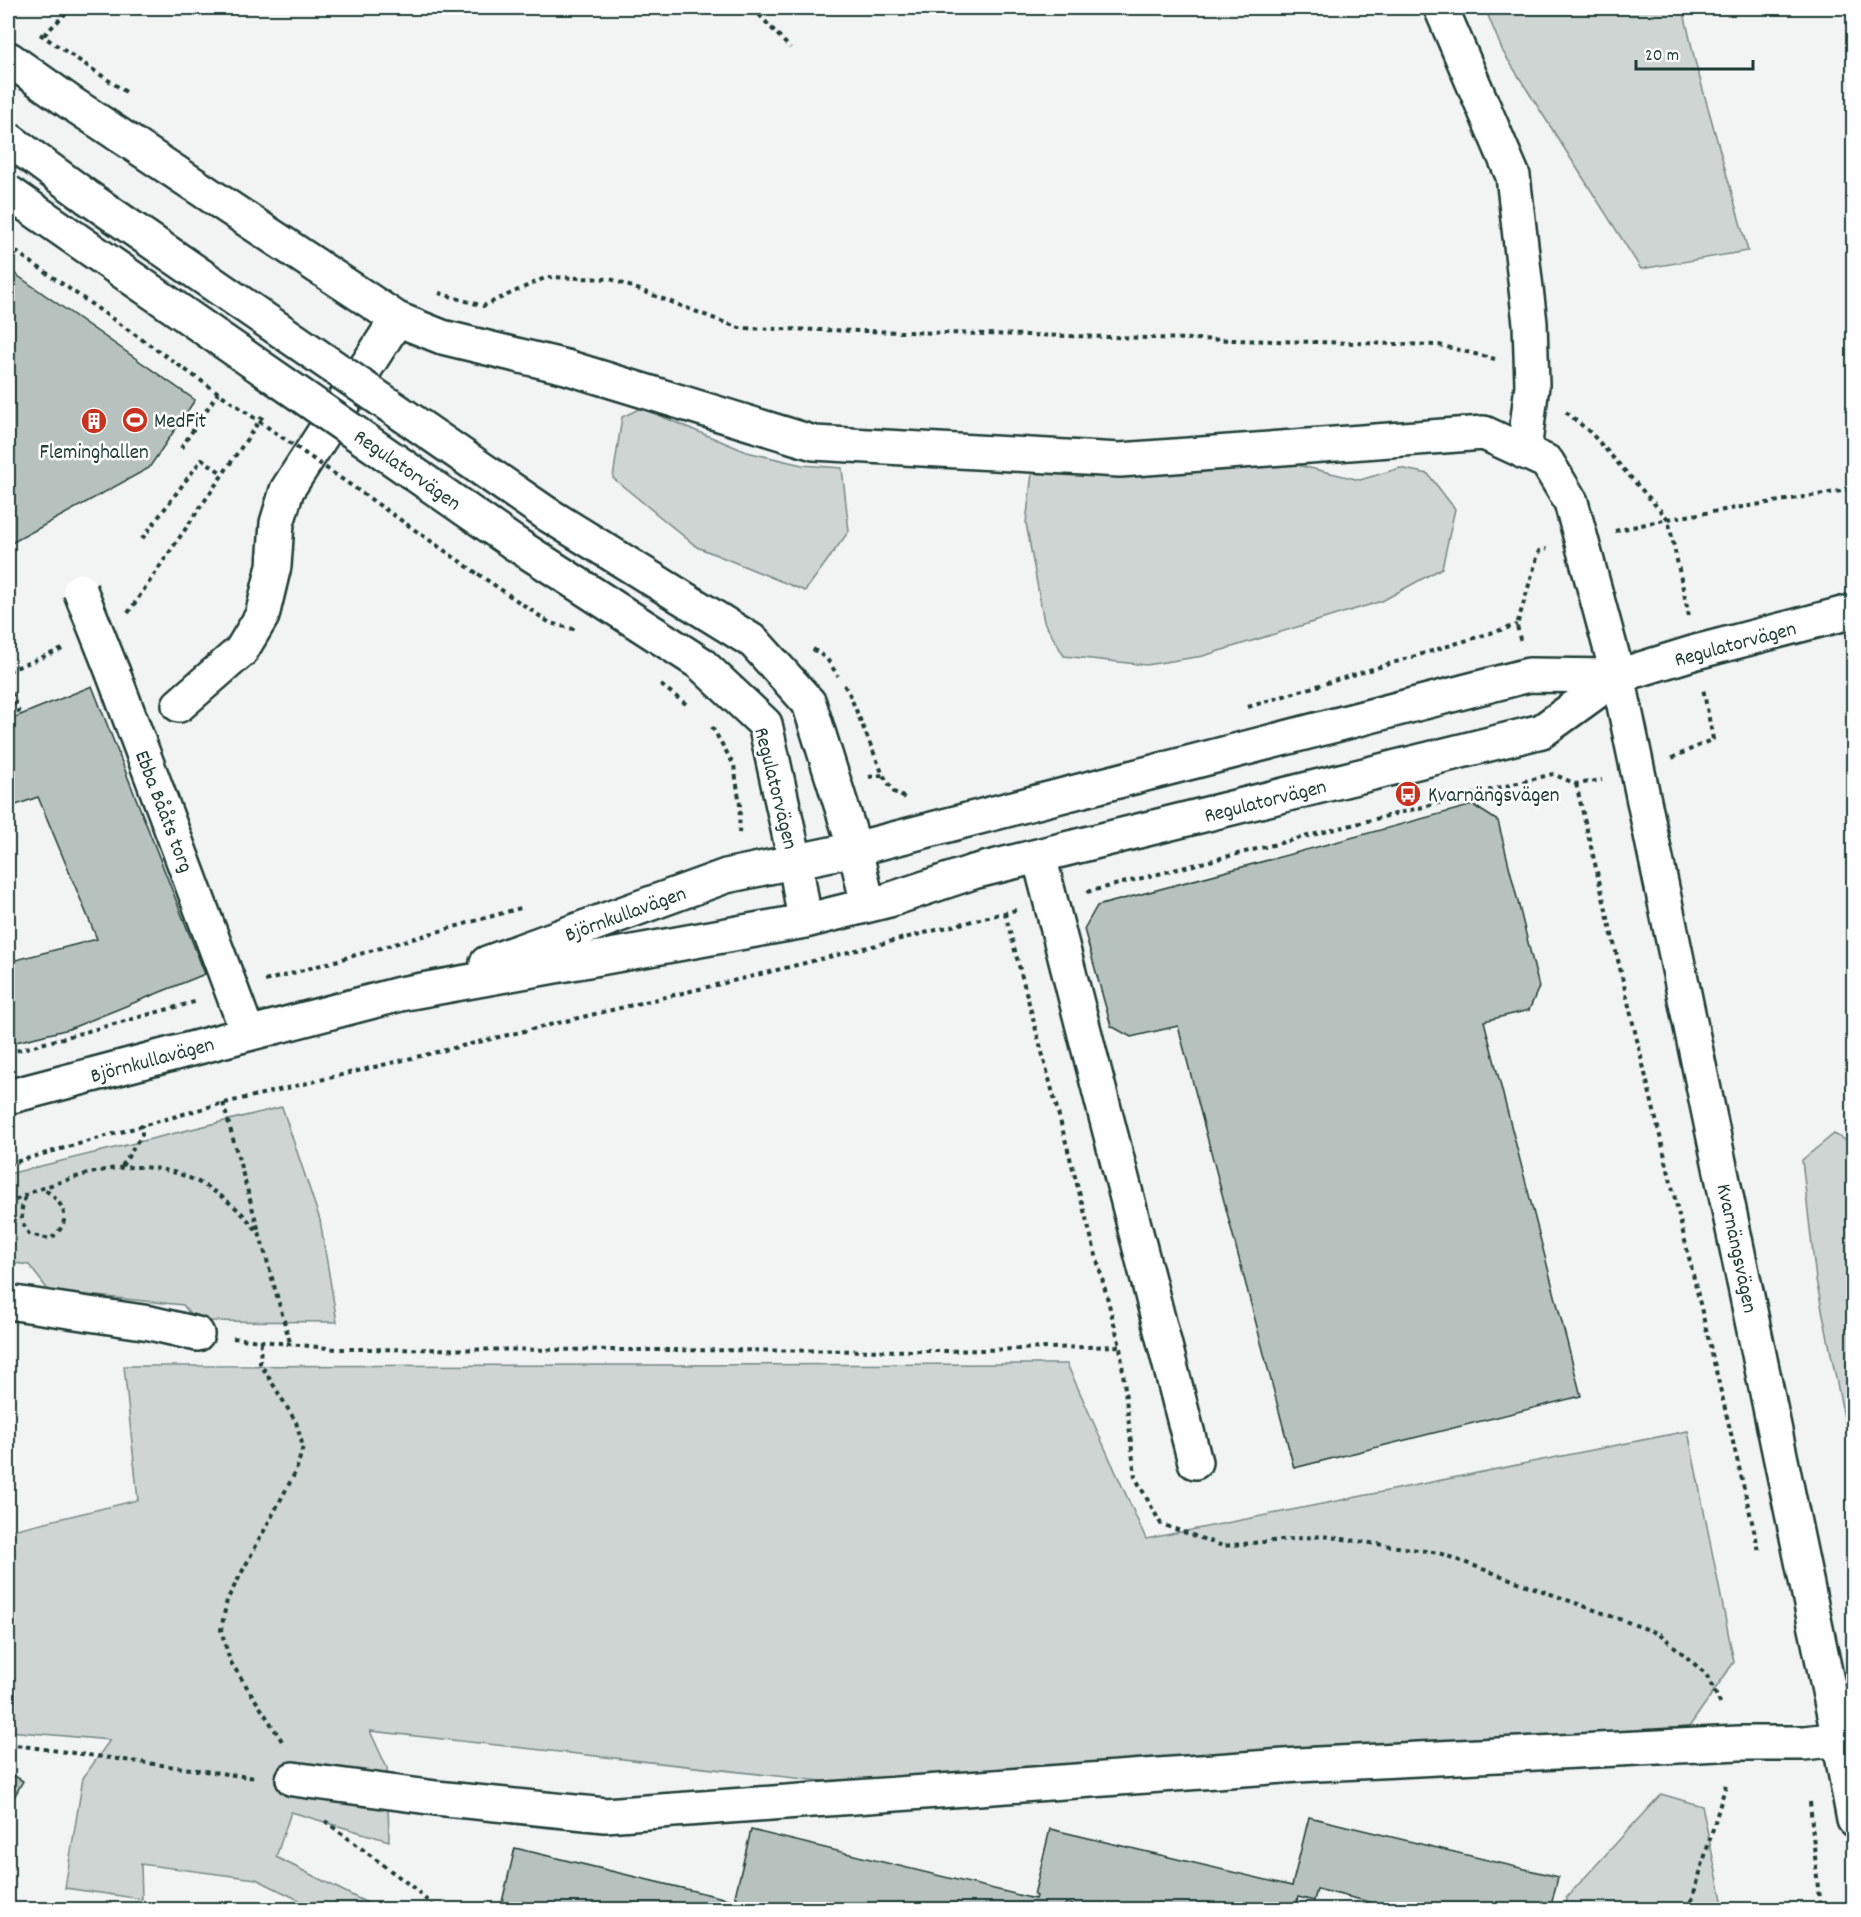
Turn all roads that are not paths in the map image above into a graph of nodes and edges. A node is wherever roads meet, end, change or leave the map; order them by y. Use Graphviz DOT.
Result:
graph roads {
  1 [pos="1441,8"];
  2 [pos="8,59"];
  3 [pos="8,139"];
  4 [pos="8,192"];
  5 [pos="397,319"];
  6 [pos="1524,452"];
  7 [pos="80,590"];
  8 [pos="1854,611"];
  9 [pos="1618,676"];
  10 [pos="179,705"];
  11 [pos="855,849"];
  12 [pos="1039,856"];
  13 [pos="795,861"];
  14 [pos="868,905"];
  15 [pos="806,921"];
  16 [pos="400,994"];
  17 [pos="248,1034"];
  18 [pos="8,1096"];
  19 [pos="8,1302"];
  20 [pos="197,1334"];
  21 [pos="1195,1462"];
  22 [pos="1839,1739"];
  23 [pos="293,1779"];
  24 [pos="1854,1820"];
  1 -- 6 [label="street"];
  2 -- 5 [label="street, Kvarnängsvägen"];
  3 -- 11 [label="street, Regulatorvägen, bridge"];
  4 -- 13 [label="street, Regulatorvägen, bridge"];
  5 -- 6 [label="street, Kvarnängsvägen"];
  5 -- 10 [label="street"];
  6 -- 9 [label="street, Kvarnängsvägen"];
  7 -- 17 [label="street, Ebba Bååts torg, bridge"];
  8 -- 9 [label="street, Regulatorvägen"];
  9 -- 11 [label="street, Regulatorvägen"];
  9 -- 12 [label="street, Regulatorvägen"];
  9 -- 22 [label="street, Kvarnängsvägen"];
  11 -- 13 [label="street, Björnkullavägen"];
  11 -- 14 [label="street"];
  12 -- 14 [label="street, Regulatorvägen"];
  12 -- 21 [label="street"];
  13 -- 15 [label="street, Regulatorvägen"];
  13 -- 16 [label="street, Björnkullavägen"];
  14 -- 15 [label="street, Regulatorvägen"];
  15 -- 16 [label="street, Björnkullavägen"];
  16 -- 17 [label="street, Björnkullavägen"];
  17 -- 18 [label="street, Björnkullavägen"];
  19 -- 20 [label="street"];
  22 -- 23 [label="street"];
  22 -- 24 [label="street, Kvarnängsvägen"];
}
